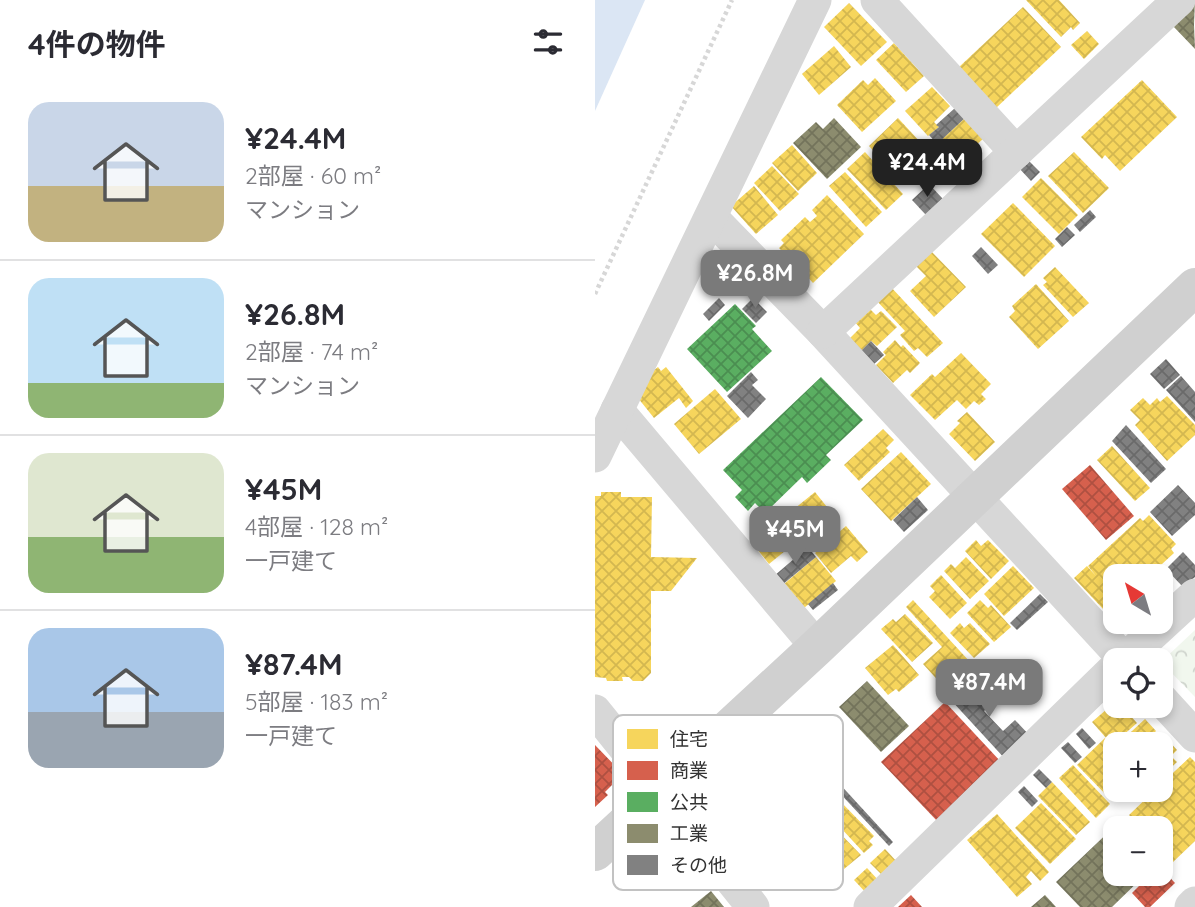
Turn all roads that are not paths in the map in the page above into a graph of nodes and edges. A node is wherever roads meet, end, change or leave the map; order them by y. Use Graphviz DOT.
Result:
graph roads {
  1 [pos="815,0"];
  2 [pos="877,0"];
  3 [pos="1179,0"];
  4 [pos="1016,152"];
  5 [pos="712,218"];
  6 [pos="1195,286"];
  7 [pos="823,332"];
  8 [pos="617,410"];
  9 [pos="595,456"];
  10 [pos="975,496"];
  11 [pos="1195,595"];
  12 [pos="817,648"];
  13 [pos="1113,648"];
  14 [pos="1137,648"];
  15 [pos="1103,680"];
  16 [pos="595,711"];
  17 [pos="1173,712"];
  18 [pos="744,715"];
  19 [pos="613,734"];
  20 [pos="1195,736"];
  21 [pos="613,836"];
  22 [pos="595,852"];
  23 [pos="739,890"];
  24 [pos="1195,903"];
  25 [pos="753,907"];
  26 [pos="870,907"];
  27 [pos="1191,907"];
  1 -- 5 [label="street"];
  2 -- 4 [label="street"];
  3 -- 4 [label="street"];
  4 -- 7 [label="street"];
  5 -- 7 [label="street"];
  5 -- 8 [label="street"];
  6 -- 10 [label="street"];
  7 -- 10 [label="street"];
  8 -- 9 [label="street"];
  8 -- 12 [label="street"];
  10 -- 12 [label="street"];
  10 -- 13 [label="street"];
  11 -- 14 [label="street"];
  12 -- 18 [label="street"];
  15 -- 26 [label="street"];
  16 -- 19 [label="street"];
  17 -- 20 [label="street"];
  21 -- 22 [label="street"];
  23 -- 25 [label="street"];
  24 -- 27 [label="street"];
}
